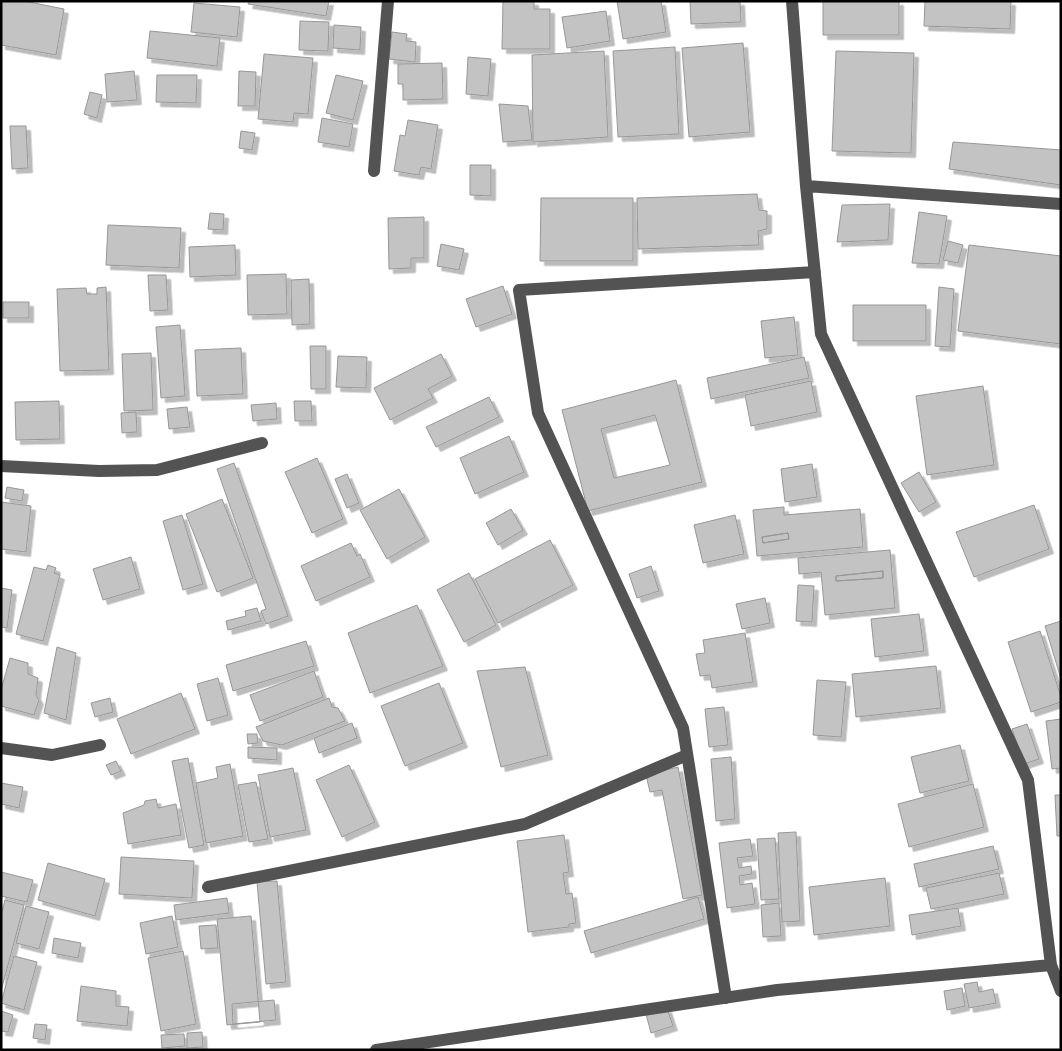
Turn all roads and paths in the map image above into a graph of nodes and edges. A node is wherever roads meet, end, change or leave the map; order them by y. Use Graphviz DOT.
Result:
graph roads {
  1 [pos="388,1"];
  2 [pos="792,1"];
  3 [pos="374,171"];
  4 [pos="806,186"];
  5 [pos="1061,204"];
  6 [pos="815,272"];
  7 [pos="262,443"];
  8 [pos="1,466"];
  9 [pos="100,745"];
  10 [pos="1,748"];
  11 [pos="687,755"];
  12 [pos="208,887"];
  13 [pos="1051,965"];
  14 [pos="1061,991"];
  15 [pos="726,998"];
  16 [pos="376,1050"];
  1 -- 3 [label="street"];
  2 -- 4 [label="street"];
  4 -- 5 [label="street"];
  4 -- 6 [label="street"];
  6 -- 11 [label="street"];
  6 -- 13 [label="street"];
  7 -- 8 [label="street"];
  9 -- 10 [label="street"];
  11 -- 12 [label="street"];
  11 -- 15 [label="street"];
  13 -- 14 [label="street"];
  13 -- 15 [label="street"];
  15 -- 16 [label="street"];
}
